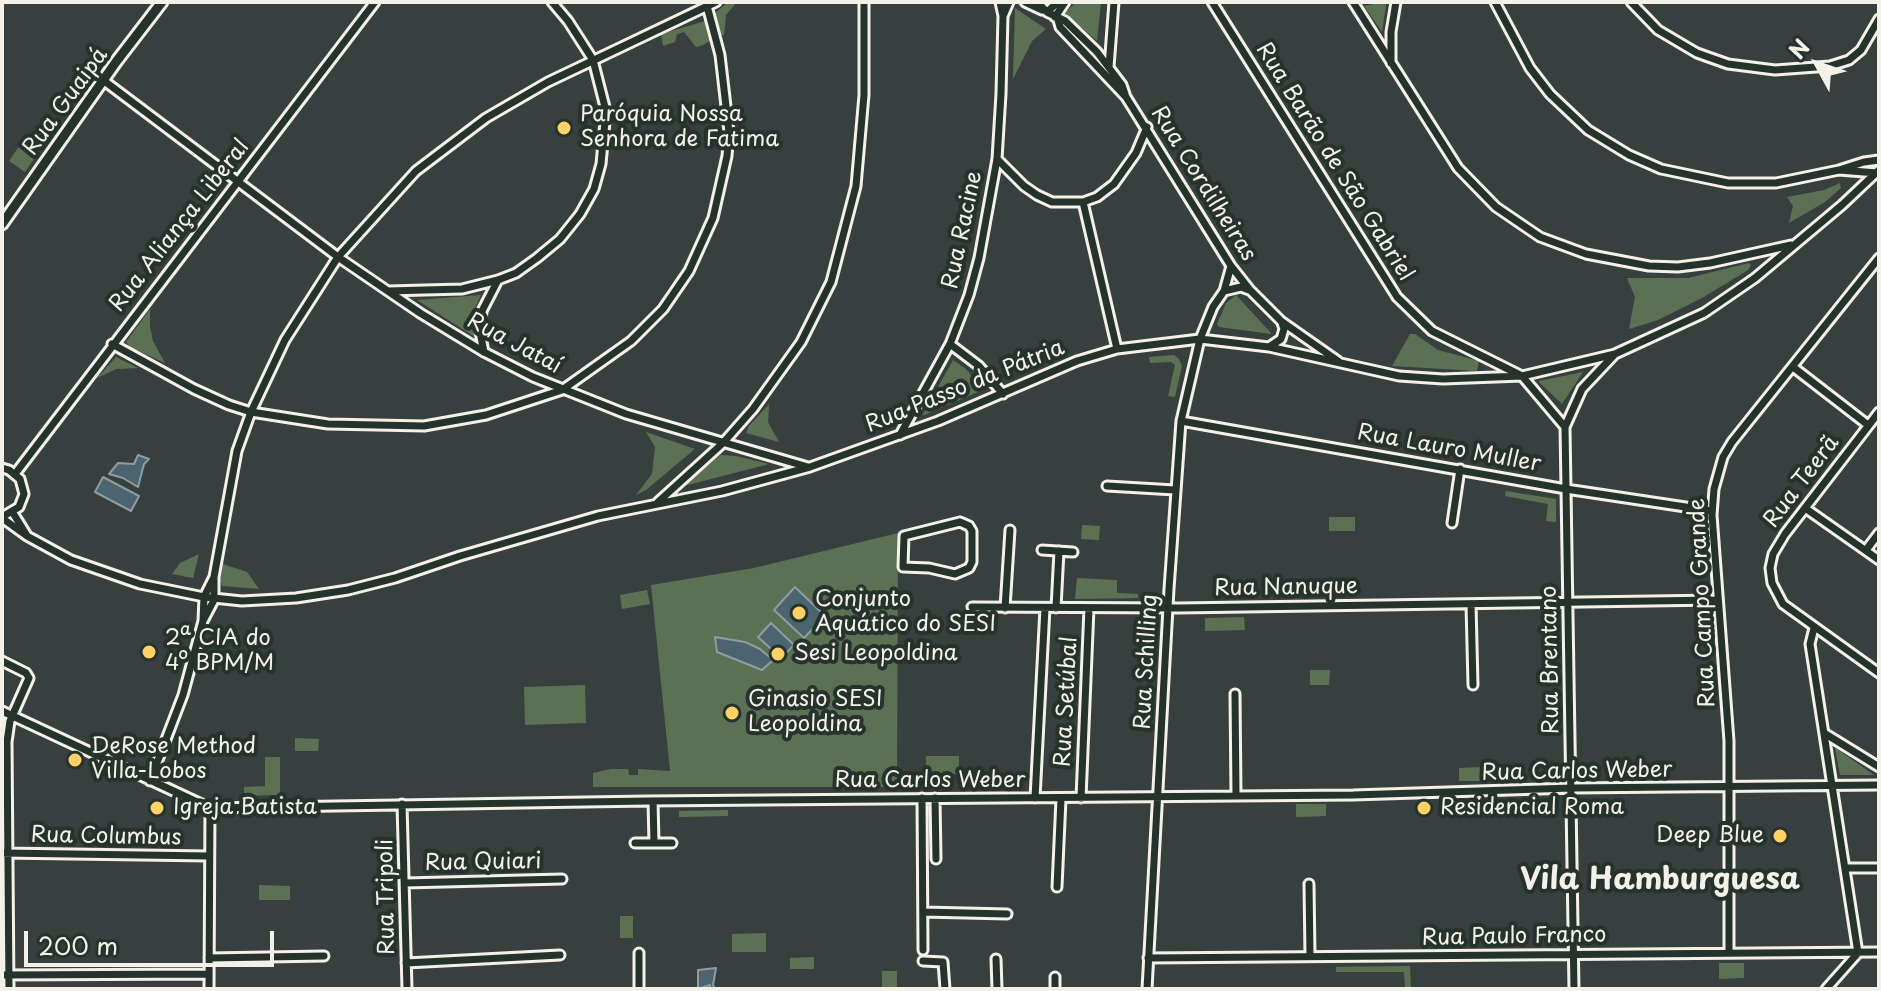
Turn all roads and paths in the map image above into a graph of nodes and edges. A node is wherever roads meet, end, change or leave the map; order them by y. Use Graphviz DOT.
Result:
graph roads {
  1 [pos="162,2"];
  2 [pos="375,2"];
  3 [pos="552,2"];
  4 [pos="716,2"];
  5 [pos="864,2"];
  6 [pos="1000,2"];
  7 [pos="1009,2"];
  8 [pos="1025,2"];
  9 [pos="1037,2"];
  10 [pos="1058,2"];
  11 [pos="1065,2"];
  12 [pos="1114,2"];
  13 [pos="1212,2"];
  14 [pos="1353,2"];
  15 [pos="1396,2"];
  16 [pos="1495,2"];
  17 [pos="1631,2"];
  18 [pos="707,6"];
  19 [pos="1045,11"];
  20 [pos="1003,16"];
  21 [pos="1056,18"];
  22 [pos="1879,19"];
  23 [pos="1110,44"];
  24 [pos="1097,52"];
  25 [pos="593,60"];
  26 [pos="1391,64"];
  27 [pos="1109,67"];
  28 [pos="103,80"];
  29 [pos="1126,97"];
  30 [pos="1147,127"];
  31 [pos="997,159"];
  32 [pos="1879,160"];
  33 [pos="1839,170"];
  34 [pos="1878,172"];
  35 [pos="1853,173"];
  36 [pos="238,180"];
  37 [pos="1856,194"];
  38 [pos="1083,202"];
  39 [pos="2,224"];
  40 [pos="1794,244"];
  41 [pos="1753,255"];
  42 [pos="338,257"];
  43 [pos="1778,258"];
  44 [pos="1879,258"];
  45 [pos="1231,266"];
  46 [pos="1764,270"];
  47 [pos="498,280"];
  48 [pos="1250,290"];
  49 [pos="387,291"];
  50 [pos="1224,291"];
  51 [pos="1281,321"];
  52 [pos="1200,339"];
  53 [pos="112,344"];
  54 [pos="950,344"];
  55 [pos="1269,347"];
  56 [pos="1117,349"];
  57 [pos="484,352"];
  58 [pos="1615,354"];
  59 [pos="1343,364"];
  60 [pos="1793,367"];
  61 [pos="1522,376"];
  62 [pos="562,390"];
  63 [pos="1003,394"];
  64 [pos="251,412"];
  65 [pos="1879,412"];
  66 [pos="1181,421"];
  67 [pos="1868,425"];
  68 [pos="1565,427"];
  69 [pos="900,435"];
  70 [pos="723,443"];
  71 [pos="810,467"];
  72 [pos="2,468"];
  73 [pos="1460,469"];
  74 [pos="15,474"];
  75 [pos="1107,486"];
  76 [pos="1566,489"];
  77 [pos="1175,490"];
  78 [pos="656,504"];
  79 [pos="1805,508"];
  80 [pos="1712,511"];
  81 [pos="13,513"];
  82 [pos="2,517"];
  83 [pos="1452,523"];
  84 [pos="1010,530"];
  85 [pos="1879,533"];
  86 [pos="27,536"];
  87 [pos="1042,550"];
  88 [pos="1866,550"];
  89 [pos="1059,551"];
  90 [pos="1073,552"];
  91 [pos="1879,560"];
  92 [pos="945,574"];
  93 [pos="214,577"];
  94 [pos="204,597"];
  95 [pos="214,598"];
  96 [pos="1718,600"];
  97 [pos="1567,602"];
  98 [pos="1471,604"];
  99 [pos="972,607"];
  100 [pos="1005,608"];
  101 [pos="1045,608"];
  102 [pos="1056,608"];
  103 [pos="1089,608"];
  104 [pos="1168,608"];
  105 [pos="203,621"];
  106 [pos="1814,628"];
  107 [pos="1879,659"];
  108 [pos="2,661"];
  109 [pos="1876,670"];
  110 [pos="1473,685"];
  111 [pos="1235,694"];
  112 [pos="2,711"];
  113 [pos="12,716"];
  114 [pos="1824,733"];
  115 [pos="1879,767"];
  116 [pos="150,781"];
  117 [pos="1832,785"];
  118 [pos="1879,785"];
  119 [pos="1731,787"];
  120 [pos="1572,788"];
  121 [pos="1236,795"];
  122 [pos="1157,797"];
  123 [pos="922,798"];
  124 [pos="935,798"];
  125 [pos="1035,798"];
  126 [pos="1081,798"];
  127 [pos="1061,799"];
  128 [pos="653,801"];
  129 [pos="402,804"];
  130 [pos="210,808"];
  131 [pos="635,843"];
  132 [pos="654,843"];
  133 [pos="672,843"];
  134 [pos="5,853"];
  135 [pos="209,856"];
  136 [pos="936,859"];
  137 [pos="1846,868"];
  138 [pos="1879,868"];
  139 [pos="562,879"];
  140 [pos="405,883"];
  141 [pos="1309,884"];
  142 [pos="1057,887"];
  143 [pos="923,912"];
  144 [pos="1007,914"];
  145 [pos="923,950"];
  146 [pos="1879,952"];
  147 [pos="639,953"];
  148 [pos="1729,953"];
  149 [pos="1858,953"];
  150 [pos="1573,954"];
  151 [pos="560,955"];
  152 [pos="324,956"];
  153 [pos="1310,956"];
  154 [pos="209,958"];
  155 [pos="1148,958"];
  156 [pos="996,959"];
  157 [pos="923,961"];
  158 [pos="406,963"];
  159 [pos="209,974"];
  160 [pos="6,975"];
  161 [pos="1055,977"];
  162 [pos="9,989"];
  163 [pos="209,989"];
  164 [pos="407,989"];
  165 [pos="639,989"];
  166 [pos="945,989"];
  167 [pos="997,989"];
  168 [pos="1055,989"];
  169 [pos="1147,989"];
  170 [pos="1574,989"];
  171 [pos="1826,989"];
  1 -- 28 [label="main road, Rua Guaipá"];
  2 -- 36 [label="street, Rua Aliança Liberal"];
  3 -- 25 [label="street"];
  4 -- 18 [label="street"];
  5 -- 70 [label="street"];
  6 -- 20 [label="street, Rua Racine"];
  7 -- 20 [label="street, Rua Racine"];
  8 -- 19 [label="street, Rua Cordilheiras"];
  9 -- 19 [label="street, Rua Cordilheiras"];
  10 -- 19 [label="street"];
  11 -- 21 [label="street"];
  12 -- 23 [label="street"];
  13 -- 61 [label="street, Rua Barão de São Gabriel"];
  14 -- 26 [label="street"];
  15 -- 26 [label="street"];
  16 -- 33 [label="street"];
  17 -- 22 [label="street"];
  18 -- 25 [label="street"];
  18 -- 62 [label="street"];
  19 -- 21 [label="street, Rua Cordilheiras"];
  20 -- 31 [label="street, Rua Racine"];
  21 -- 24 [label="street, Rua Cordilheiras"];
  21 -- 29 [label="street, Rua Cordilheiras"];
  23 -- 24 [label="street"];
  23 -- 27 [label="street"];
  24 -- 27 [label="street, Rua Cordilheiras"];
  25 -- 42 [label="street"];
  25 -- 47 [label="street"];
  26 -- 41 [label="street"];
  27 -- 29 [label="street, Rua Cordilheiras"];
  28 -- 36 [label="street, Rua Jataí"];
  28 -- 39 [label="main road, Rua Guaipá"];
  29 -- 30 [label="street, Rua Cordilheiras"];
  30 -- 38 [label="street"];
  30 -- 45 [label="street, Rua Cordilheiras"];
  31 -- 38 [label="street"];
  31 -- 54 [label="street, Rua Racine"];
  32 -- 33 [label="street"];
  33 -- 35 [label="street"];
  34 -- 35 [label="street"];
  34 -- 37 [label="street, Rua Passo da Pátria"];
  35 -- 37 [label="street"];
  36 -- 42 [label="street, Rua Jataí"];
  36 -- 53 [label="street, Rua Aliança Liberal"];
  37 -- 40 [label="street, Rua Passo da Pátria"];
  38 -- 56 [label="street"];
  40 -- 41 [label="street"];
  40 -- 43 [label="street, Rua Passo da Pátria"];
  41 -- 43 [label="street"];
  41 -- 46 [label="street"];
  42 -- 49 [label="street, Rua Jataí"];
  42 -- 64 [label="street"];
  43 -- 46 [label="street, Rua Passo da Pátria"];
  44 -- 60 [label="street, Rua Campo Grande"];
  45 -- 48 [label="street, Rua Cordilheiras"];
  45 -- 50 [label="street, Rua Schilling"];
  46 -- 58 [label="street, Rua Passo da Pátria"];
  47 -- 49 [label="street"];
  47 -- 57 [label="street"];
  48 -- 50 [label="street, Rua Cordilheiras"];
  48 -- 51 [label="street, Rua Cordilheiras"];
  49 -- 57 [label="street, Rua Jataí"];
  50 -- 52 [label="street, Rua Schilling"];
  51 -- 55 [label="street"];
  51 -- 59 [label="street, Rua Cordilheiras"];
  52 -- 55 [label="street, Rua Passo da Pátria"];
  52 -- 56 [label="street, Rua Passo da Pátria"];
  52 -- 66 [label="street, Rua Schilling"];
  53 -- 64 [label="street"];
  53 -- 74 [label="street, Rua Aliança Liberal"];
  54 -- 63 [label="street"];
  54 -- 69 [label="street, Rua Racine"];
  55 -- 59 [label="street, Rua Passo da Pátria"];
  56 -- 63 [label="street, Rua Passo da Pátria"];
  57 -- 62 [label="street, Rua Jataí"];
  58 -- 61 [label="street, Rua Passo da Pátria"];
  58 -- 68 [label="street, Rua Brentano"];
  59 -- 61 [label="street, Rua Passo da Pátria"];
  60 -- 67 [label="street"];
  60 -- 80 [label="street, Rua Campo Grande"];
  61 -- 68 [label="street"];
  62 -- 64 [label="street"];
  62 -- 70 [label="street, Rua Jataí"];
  63 -- 69 [label="street, Rua Passo da Pátria"];
  64 -- 93 [label="street"];
  65 -- 67 [label="street, Rua Teerã"];
  66 -- 73 [label="street, Rua Lauro Muller"];
  66 -- 77 [label="street, Rua Schilling"];
  67 -- 79 [label="street, Rua Teerã"];
  68 -- 76 [label="street, Rua Brentano"];
  69 -- 71 [label="street, Rua Passo da Pátria"];
  70 -- 71 [label="street, Rua Jataí"];
  70 -- 78 [label="street"];
  71 -- 78 [label="street, Rua Passo da Pátria"];
  72 -- 74 [label="street"];
  73 -- 76 [label="street, Rua Lauro Muller"];
  73 -- 83 [label="street"];
  74 -- 81 [label="street"];
  75 -- 77 [label="street"];
  76 -- 80 [label="street, Rua Lauro Muller"];
  76 -- 97 [label="street, Rua Brentano"];
  77 -- 104 [label="street, Rua Schilling"];
  78 -- 95 [label="street, Rua Passo da Pátria"];
  79 -- 88 [label="street"];
  79 -- 106 [label="street, Rua Teerã"];
  80 -- 96 [label="street, Rua Campo Grande"];
  81 -- 82 [label="street"];
  81 -- 86 [label="street"];
  82 -- 86 [label="street, Rua Passo da Pátria"];
  84 -- 100 [label="street"];
  85 -- 88 [label="street"];
  86 -- 94 [label="street, Rua Passo da Pátria"];
  87 -- 89 [label="street"];
  88 -- 91 [label="street"];
  89 -- 90 [label="street"];
  89 -- 102 [label="street"];
  92 -- 92 [label="street"];
  93 -- 94 [label="street"];
  93 -- 95 [label="street"];
  94 -- 95 [label="street, Rua Passo da Pátria"];
  94 -- 105 [label="street"];
  95 -- 105 [label="street"];
  96 -- 97 [label="street, Rua Nanuque"];
  96 -- 119 [label="street, Rua Campo Grande"];
  97 -- 98 [label="street, Rua Nanuque"];
  97 -- 120 [label="street, Rua Brentano"];
  98 -- 104 [label="street, Rua Nanuque"];
  98 -- 110 [label="street"];
  99 -- 100 [label="street, Rua Nanuque"];
  100 -- 101 [label="street, Rua Nanuque"];
  101 -- 102 [label="street, Rua Nanuque"];
  101 -- 125 [label="street"];
  102 -- 103 [label="street, Rua Nanuque"];
  103 -- 104 [label="street, Rua Nanuque"];
  103 -- 126 [label="street, Rua Setúbal"];
  104 -- 122 [label="street, Rua Schilling"];
  105 -- 116 [label="street"];
  106 -- 109 [label="street, Rua Teerã"];
  106 -- 114 [label="street"];
  107 -- 109 [label="street"];
  108 -- 113 [label="street"];
  111 -- 121 [label="street"];
  112 -- 113 [label="street, Rua Carlos Weber"];
  113 -- 116 [label="street, Rua Carlos Weber"];
  113 -- 134 [label="street"];
  114 -- 115 [label="street"];
  114 -- 117 [label="street"];
  116 -- 130 [label="street, Rua Carlos Weber"];
  117 -- 118 [label="street, Rua Carlos Weber"];
  117 -- 119 [label="street, Rua Carlos Weber"];
  117 -- 137 [label="street"];
  119 -- 120 [label="street, Rua Carlos Weber"];
  119 -- 148 [label="street, Rua Campo Grande"];
  120 -- 121 [label="street, Rua Carlos Weber"];
  120 -- 150 [label="street, Rua Brentano"];
  121 -- 122 [label="street, Rua Carlos Weber"];
  122 -- 126 [label="street, Rua Carlos Weber"];
  122 -- 155 [label="street, Rua Schilling"];
  123 -- 124 [label="street, Rua Carlos Weber"];
  123 -- 128 [label="street, Rua Carlos Weber"];
  123 -- 143 [label="street"];
  124 -- 125 [label="street, Rua Carlos Weber"];
  124 -- 136 [label="street"];
  125 -- 127 [label="street, Rua Carlos Weber"];
  126 -- 127 [label="street, Rua Carlos Weber"];
  127 -- 142 [label="street"];
  128 -- 129 [label="street, Rua Carlos Weber"];
  128 -- 132 [label="street"];
  129 -- 130 [label="street, Rua Carlos Weber"];
  129 -- 140 [label="street, Rua Tripoli"];
  130 -- 135 [label="street"];
  131 -- 132 [label="street"];
  132 -- 133 [label="street"];
  134 -- 135 [label="street, Rua Columbus"];
  134 -- 160 [label="street"];
  135 -- 154 [label="street"];
  137 -- 138 [label="street"];
  137 -- 149 [label="street"];
  139 -- 140 [label="street, Rua Quiari"];
  140 -- 158 [label="street, Rua Tripoli"];
  141 -- 153 [label="street"];
  143 -- 144 [label="street"];
  143 -- 145 [label="street"];
  146 -- 149 [label="street, Rua Paulo Franco"];
  147 -- 165 [label="street"];
  148 -- 149 [label="street, Rua Paulo Franco"];
  148 -- 150 [label="street, Rua Paulo Franco"];
  149 -- 171 [label="street"];
  150 -- 153 [label="street, Rua Paulo Franco"];
  150 -- 170 [label="street, Rua Brentano"];
  151 -- 158 [label="street"];
  152 -- 154 [label="street"];
  153 -- 155 [label="street, Rua Paulo Franco"];
  154 -- 159 [label="street"];
  155 -- 169 [label="street, Rua Schilling"];
  156 -- 167 [label="street"];
  157 -- 166 [label="street"];
  158 -- 164 [label="street, Rua Tripoli"];
  159 -- 160 [label="street"];
  159 -- 163 [label="street"];
  160 -- 162 [label="street"];
  161 -- 168 [label="street"];
}
